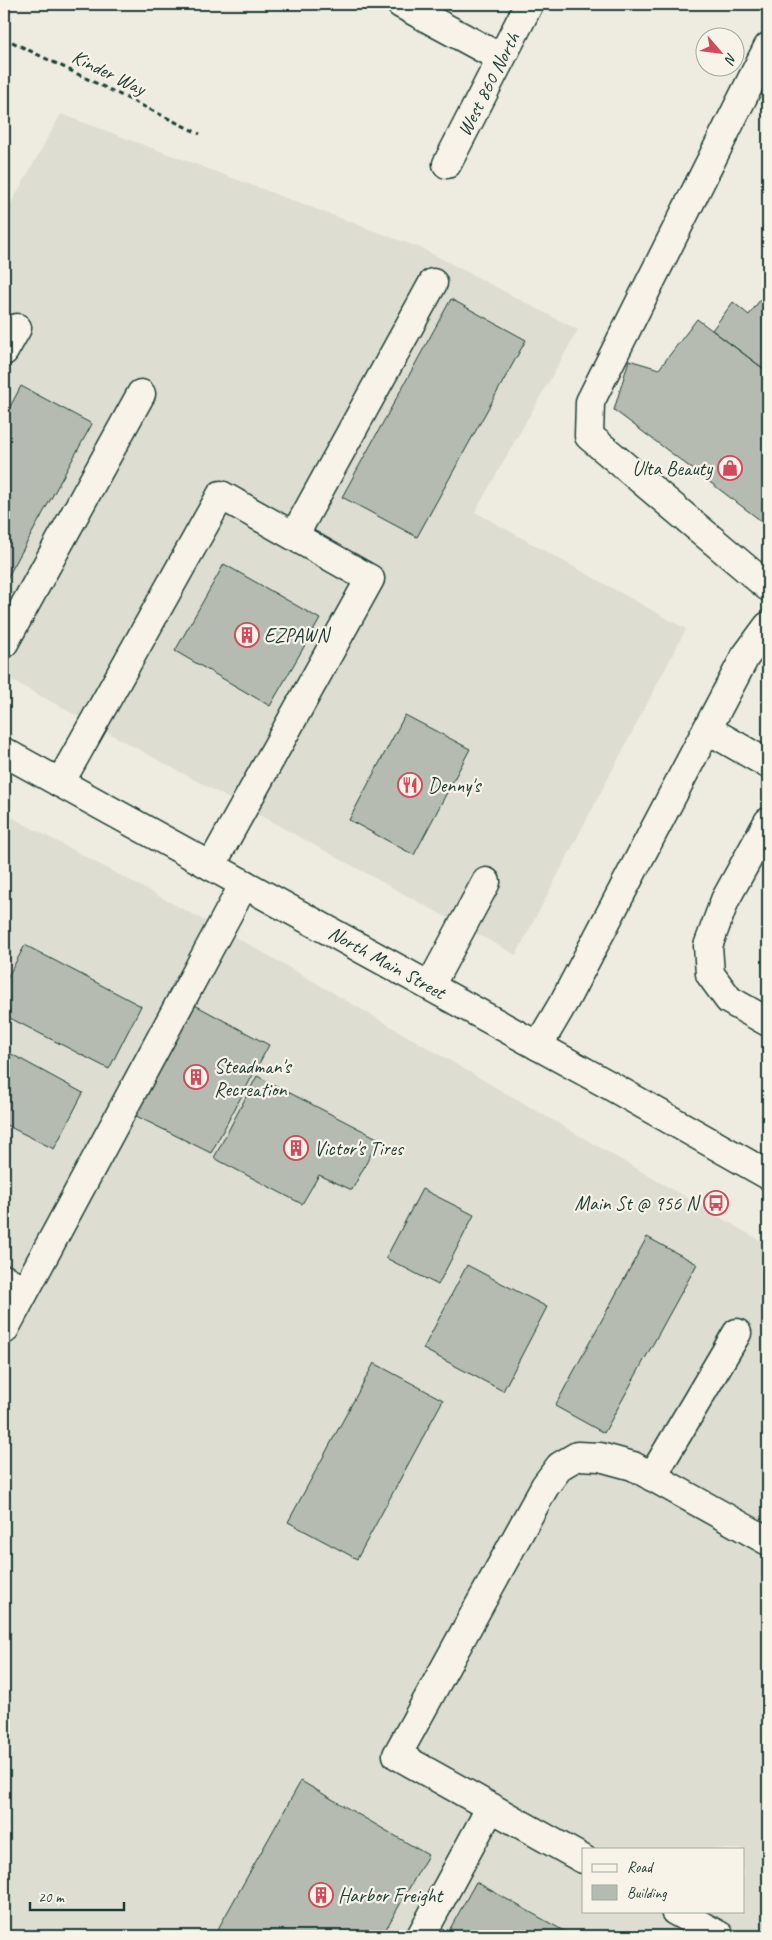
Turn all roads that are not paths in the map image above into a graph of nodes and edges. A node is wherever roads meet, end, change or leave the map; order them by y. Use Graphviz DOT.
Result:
graph roads {
  1 [pos="401,4"];
  2 [pos="529,4"];
  3 [pos="768,47"];
  4 [pos="501,58"];
  5 [pos="447,164"];
  6 [pos="434,283"];
  7 [pos="141,394"];
  8 [pos="294,536"];
  9 [pos="768,587"];
  10 [pos="12,609"];
  11 [pos="768,626"];
  12 [pos="4,643"];
  13 [pos="707,729"];
  14 [pos="4,752"];
  15 [pos="768,764"];
  16 [pos="60,783"];
  17 [pos="768,822"];
  18 [pos="211,866"];
  19 [pos="486,882"];
  20 [pos="244,884"];
  21 [pos="430,986"];
  22 [pos="768,1022"];
  23 [pos="538,1046"];
  24 [pos="768,1175"];
  25 [pos="14,1285"];
  26 [pos="4,1330"];
  27 [pos="737,1333"];
  28 [pos="652,1477"];
  29 [pos="768,1541"];
  30 [pos="491,1807"];
  31 [pos="582,1858"];
  32 [pos="678,1912"];
  33 [pos="421,1936"];
  34 [pos="720,1936"];
  1 -- 4 [label="main road"];
  2 -- 4 [label="main road, West 860 North"];
  3 -- 9 [label="main road"];
  4 -- 5 [label="main road, West 860 North"];
  6 -- 8 [label="main road"];
  7 -- 10 [label="main road"];
  8 -- 16 [label="main road"];
  8 -- 18 [label="main road"];
  10 -- 12 [label="main road"];
  11 -- 13 [label="main road"];
  13 -- 15 [label="main road"];
  13 -- 23 [label="main road"];
  14 -- 16 [label="main road, North Main Street"];
  16 -- 18 [label="main road, North Main Street"];
  17 -- 22 [label="main road"];
  18 -- 20 [label="main road, North Main Street"];
  19 -- 21 [label="main road"];
  20 -- 21 [label="main road, North Main Street"];
  20 -- 25 [label="main road"];
  21 -- 23 [label="main road, North Main Street"];
  23 -- 24 [label="main road, North Main Street"];
  25 -- 26 [label="main road"];
  27 -- 28 [label="main road"];
  28 -- 29 [label="main road"];
  28 -- 30 [label="main road"];
  30 -- 31 [label="main road"];
  30 -- 33 [label="main road"];
  32 -- 34 [label="main road"];
}
